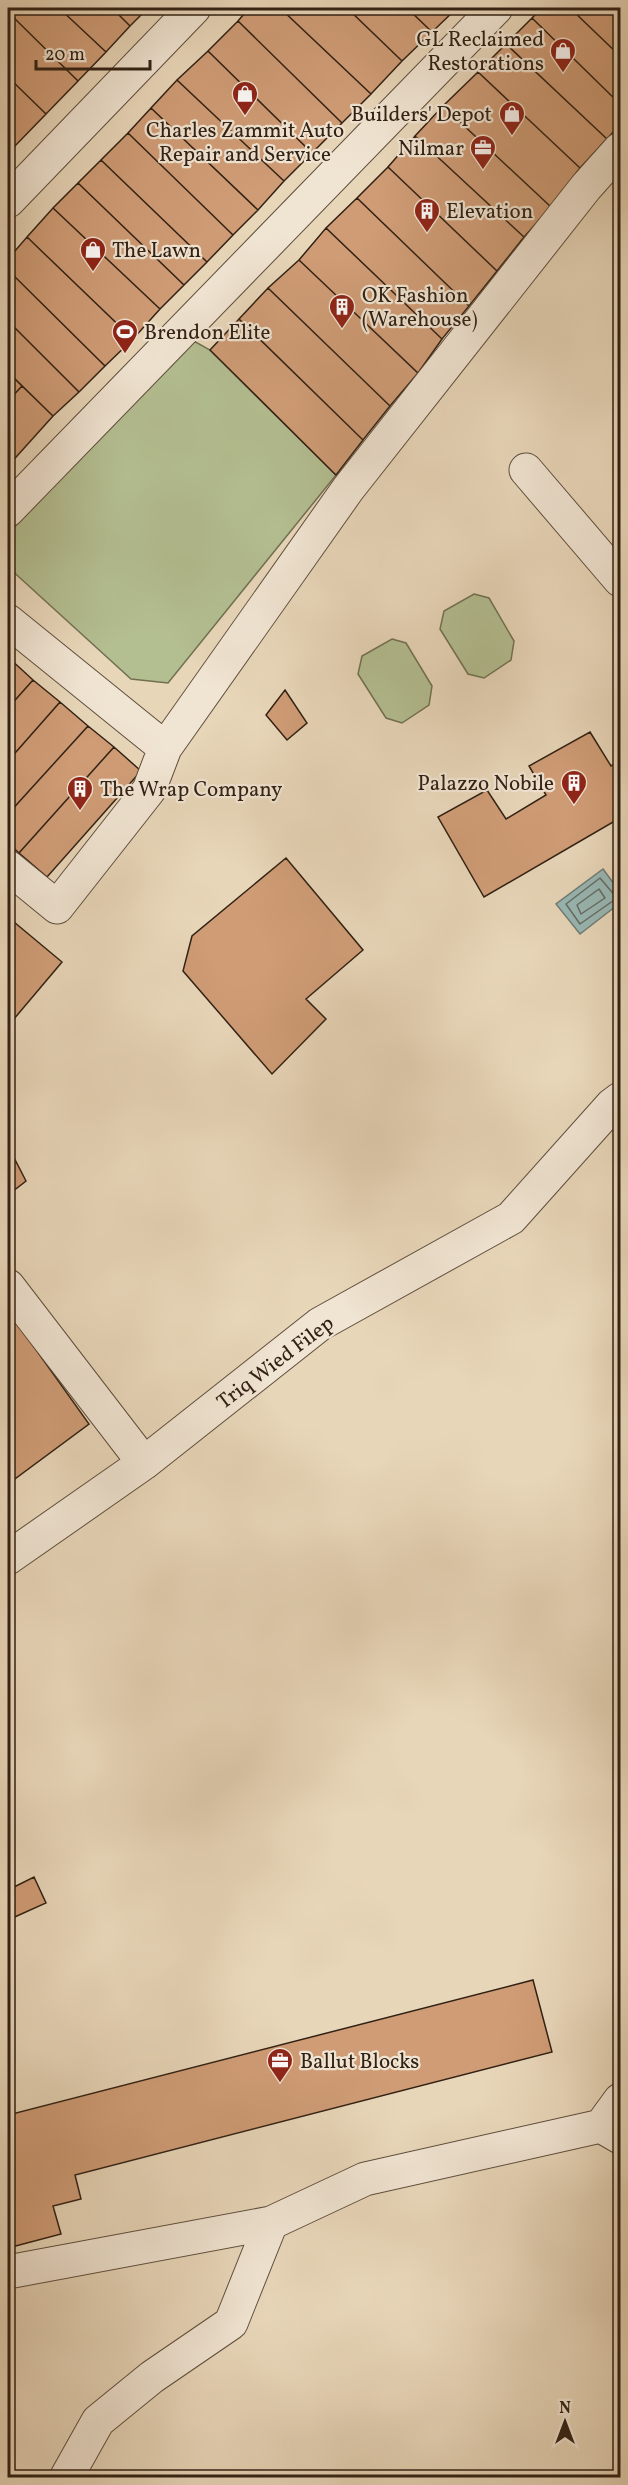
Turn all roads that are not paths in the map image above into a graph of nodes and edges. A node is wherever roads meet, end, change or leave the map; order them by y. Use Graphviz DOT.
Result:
graph roads {
  1 [pos="194,8"];
  2 [pos="496,8"];
  3 [pos="621,149"];
  4 [pos="8,201"];
  5 [pos="526,470"];
  6 [pos="8,510"];
  7 [pos="621,580"];
  8 [pos="8,621"];
  9 [pos="165,748"];
  10 [pos="8,867"];
  11 [pos="621,1099"];
  12 [pos="8,1286"];
  13 [pos="144,1463"];
  14 [pos="8,1558"];
  15 [pos="621,2100"];
  16 [pos="611,2131"];
  17 [pos="271,2223"];
  18 [pos="8,2272"];
  19 [pos="66,2478"];
  1 -- 4 [label="street"];
  2 -- 6 [label="street"];
  3 -- 9 [label="street"];
  5 -- 7 [label="street"];
  8 -- 9 [label="street"];
  9 -- 10 [label="street"];
  11 -- 13 [label="street, Triq Wied Filep"];
  12 -- 13 [label="street"];
  13 -- 14 [label="street, Triq Wied Filep"];
  15 -- 16 [label="street"];
  16 -- 17 [label="street"];
  17 -- 18 [label="street"];
  17 -- 19 [label="street"];
}
